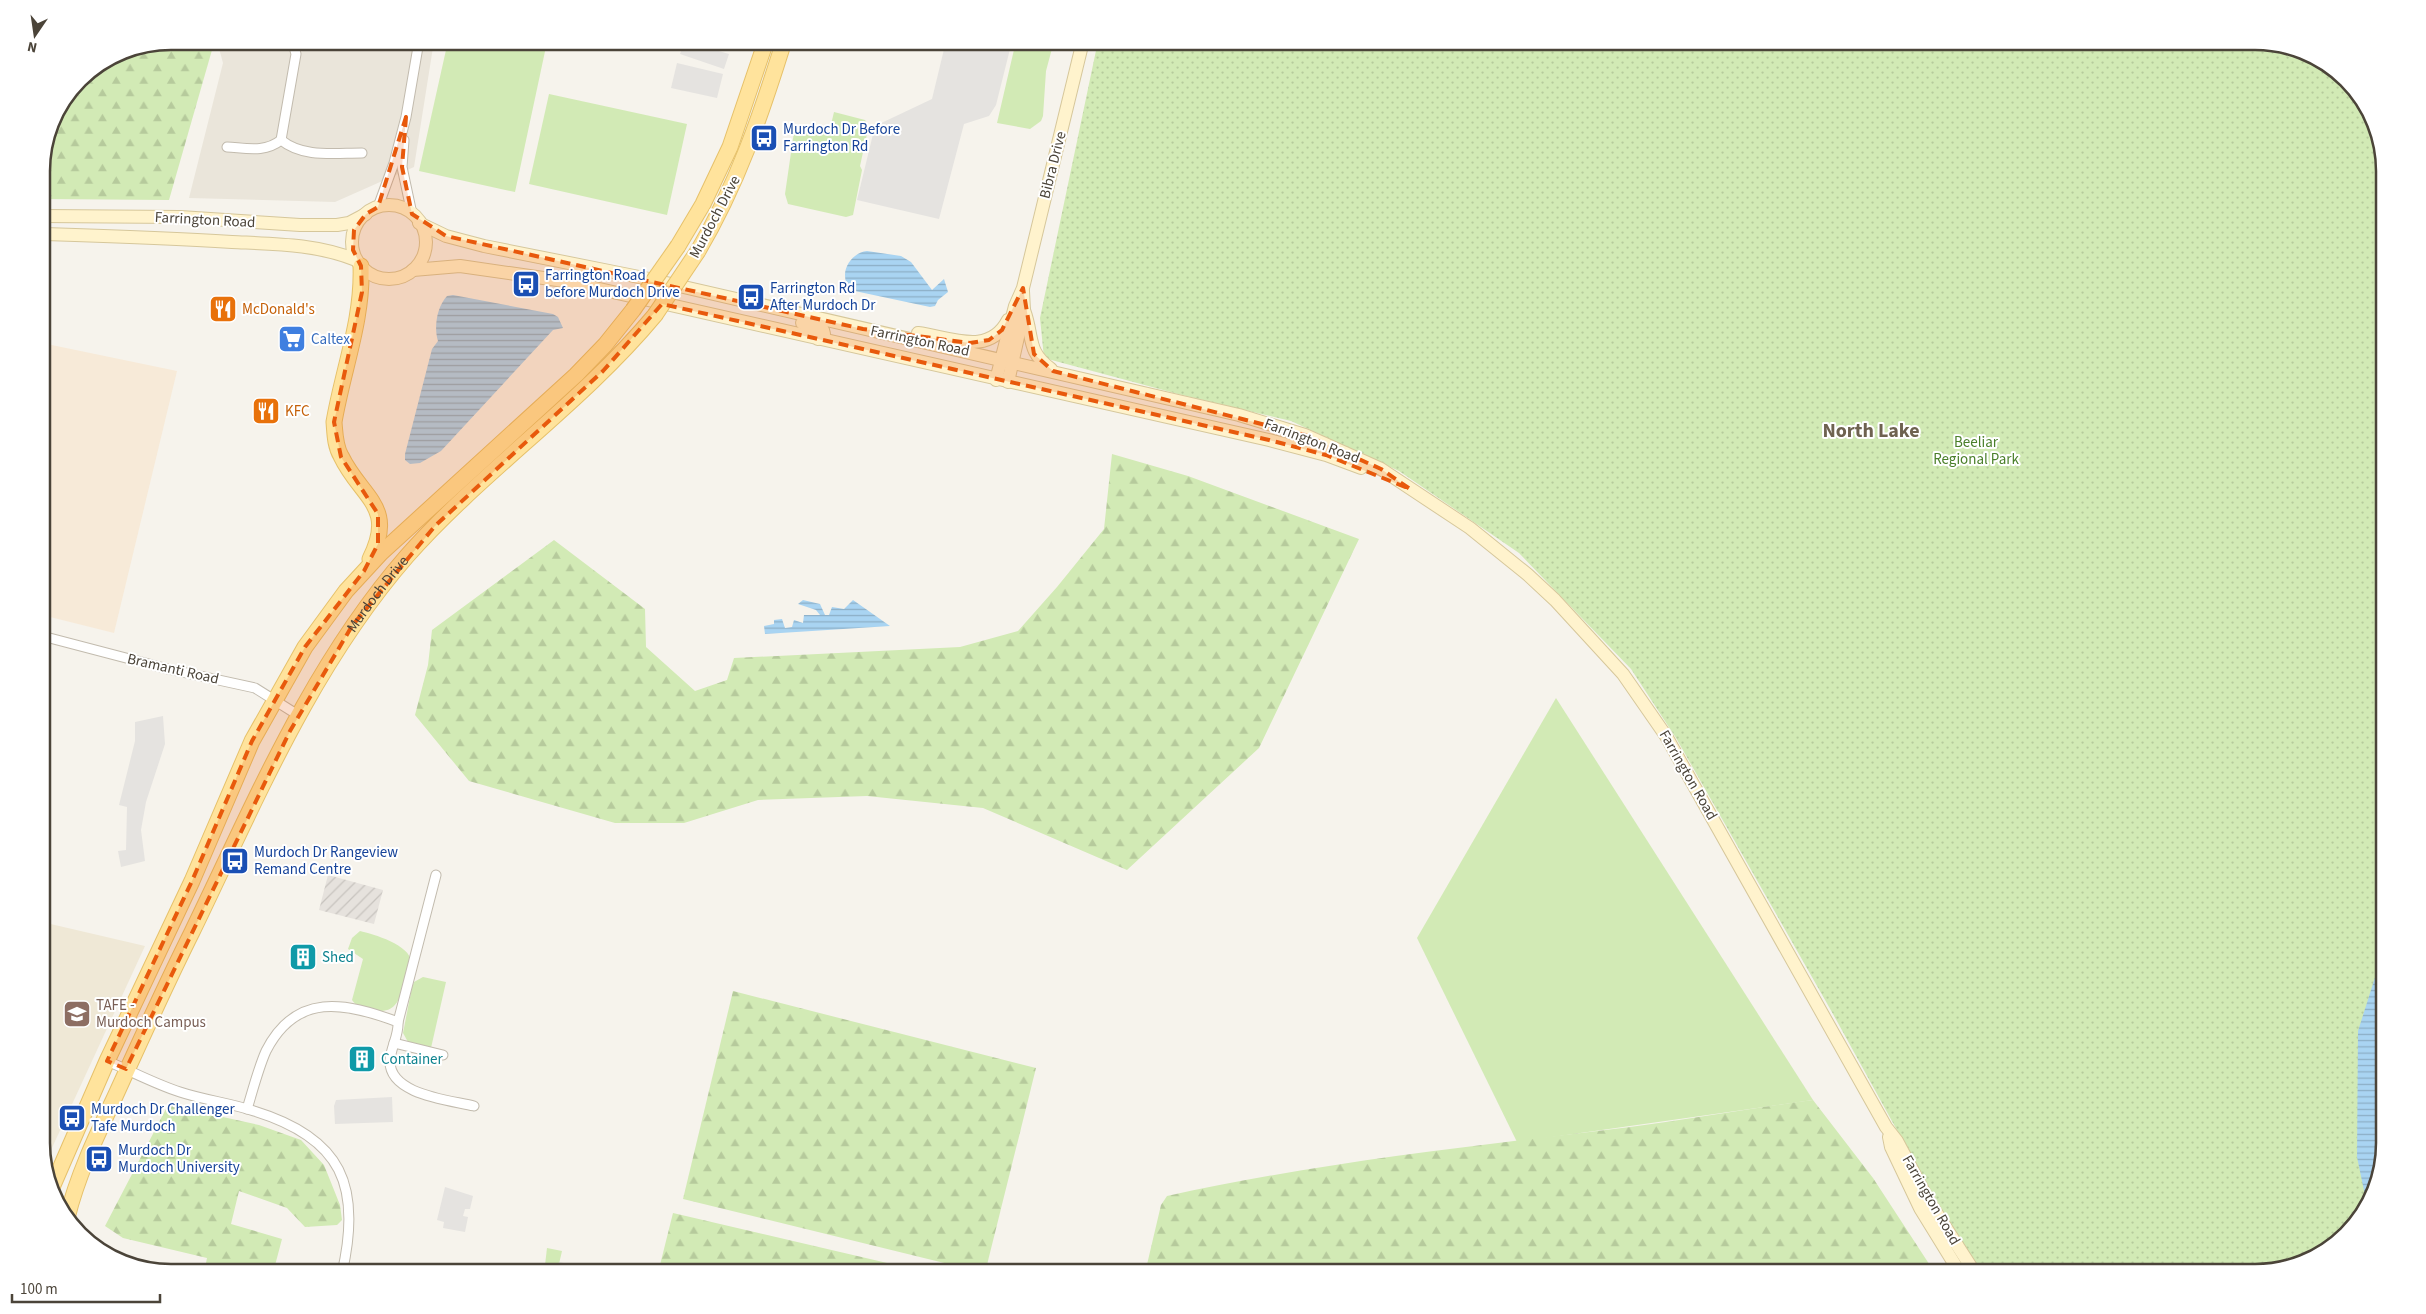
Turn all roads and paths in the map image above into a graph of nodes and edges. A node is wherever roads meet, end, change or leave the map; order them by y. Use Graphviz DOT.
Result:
graph roads {
  1 [pos="295,50"];
  2 [pos="417,50"];
  3 [pos="763,50"];
  4 [pos="781,50"];
  5 [pos="1081,50"];
  6 [pos="406,117"];
  7 [pos="281,140"];
  8 [pos="227,147"];
  9 [pos="362,153"];
  10 [pos="378,207"];
  11 [pos="366,214"];
  12 [pos="50,216"];
  13 [pos="416,218"];
  14 [pos="50,234"];
  15 [pos="358,263"];
  16 [pos="413,270"];
  17 [pos="750,303"];
  18 [pos="1019,308"];
  19 [pos="864,329"];
  20 [pos="818,339"];
  21 [pos="1006,361"];
  22 [pos="1053,371"];
  23 [pos="1002,381"];
  24 [pos="1410,489"];
  25 [pos="364,571"];
  26 [pos="50,638"];
  27 [pos="273,701"];
  28 [pos="298,715"];
  29 [pos="436,875"];
  30 [pos="398,1022"];
  31 [pos="394,1043"];
  32 [pos="443,1056"];
  33 [pos="107,1061"];
  34 [pos="126,1069"];
  35 [pos="474,1106"];
  36 [pos="247,1109"];
  37 [pos="1886,1127"];
  38 [pos="55,1180"];
  39 [pos="1926,1196"];
  40 [pos="70,1209"];
  41 [pos="344,1264"];
  42 [pos="1954,1264"];
  43 [pos="1963,1264"];
  44 [pos="1969,1264"];
  1 -- 7 [label="street"];
  2 -- 6 [label="street"];
  3 -- 25 [label="main road, Murdoch Drive, bridge"];
  4 -- 28 [label="main road, Murdoch Drive, bridge"];
  5 -- 18 [label="main road, Bibra Drive"];
  6 -- 10 [label="street"];
  6 -- 13 [label="street"];
  7 -- 8 [label="street"];
  7 -- 9 [label="street"];
  10 -- 11 [label="main road"];
  10 -- 13 [label="main road"];
  11 -- 12 [label="main road, Farrington Road"];
  11 -- 15 [label="main road"];
  13 -- 16 [label="main road"];
  13 -- 17 [label="main road, Farrington Road"];
  14 -- 15 [label="main road, Farrington Road"];
  15 -- 16 [label="main road"];
  15 -- 25 [label="main road"];
  16 -- 20 [label="main road, Farrington Road"];
  17 -- 19 [label="main road, Farrington Road"];
  17 -- 20 [label="main road"];
  18 -- 19 [label="main road"];
  18 -- 21 [label="main road, Bibra Drive"];
  18 -- 22 [label="main road"];
  19 -- 21 [label="main road, Farrington Road"];
  20 -- 23 [label="main road, Farrington Road"];
  21 -- 22 [label="main road, Farrington Road"];
  21 -- 23 [label="main road, Bibra Drive"];
  22 -- 24 [label="main road, Farrington Road"];
  23 -- 24 [label="main road, Farrington Road"];
  24 -- 37 [label="main road, Farrington Road"];
  25 -- 27 [label="main road, Murdoch Drive"];
  26 -- 27 [label="street, Bramanti Road"];
  27 -- 28 [label="street, Bramanti Road"];
  27 -- 33 [label="main road, Murdoch Drive"];
  28 -- 34 [label="main road, Murdoch Drive"];
  29 -- 30 [label="street"];
  30 -- 31 [label="street"];
  30 -- 36 [label="street"];
  31 -- 32 [label="street"];
  31 -- 35 [label="street"];
  33 -- 34 [label="street"];
  33 -- 38 [label="main road, Murdoch Drive"];
  34 -- 36 [label="street"];
  34 -- 40 [label="main road, Murdoch Drive"];
  36 -- 41 [label="street"];
  37 -- 39 [label="main road, Farrington Road"];
  37 -- 42 [label="main road, Farrington Road"];
  39 -- 43 [label="main road"];
  39 -- 44 [label="main road, Farrington Road"];
}
